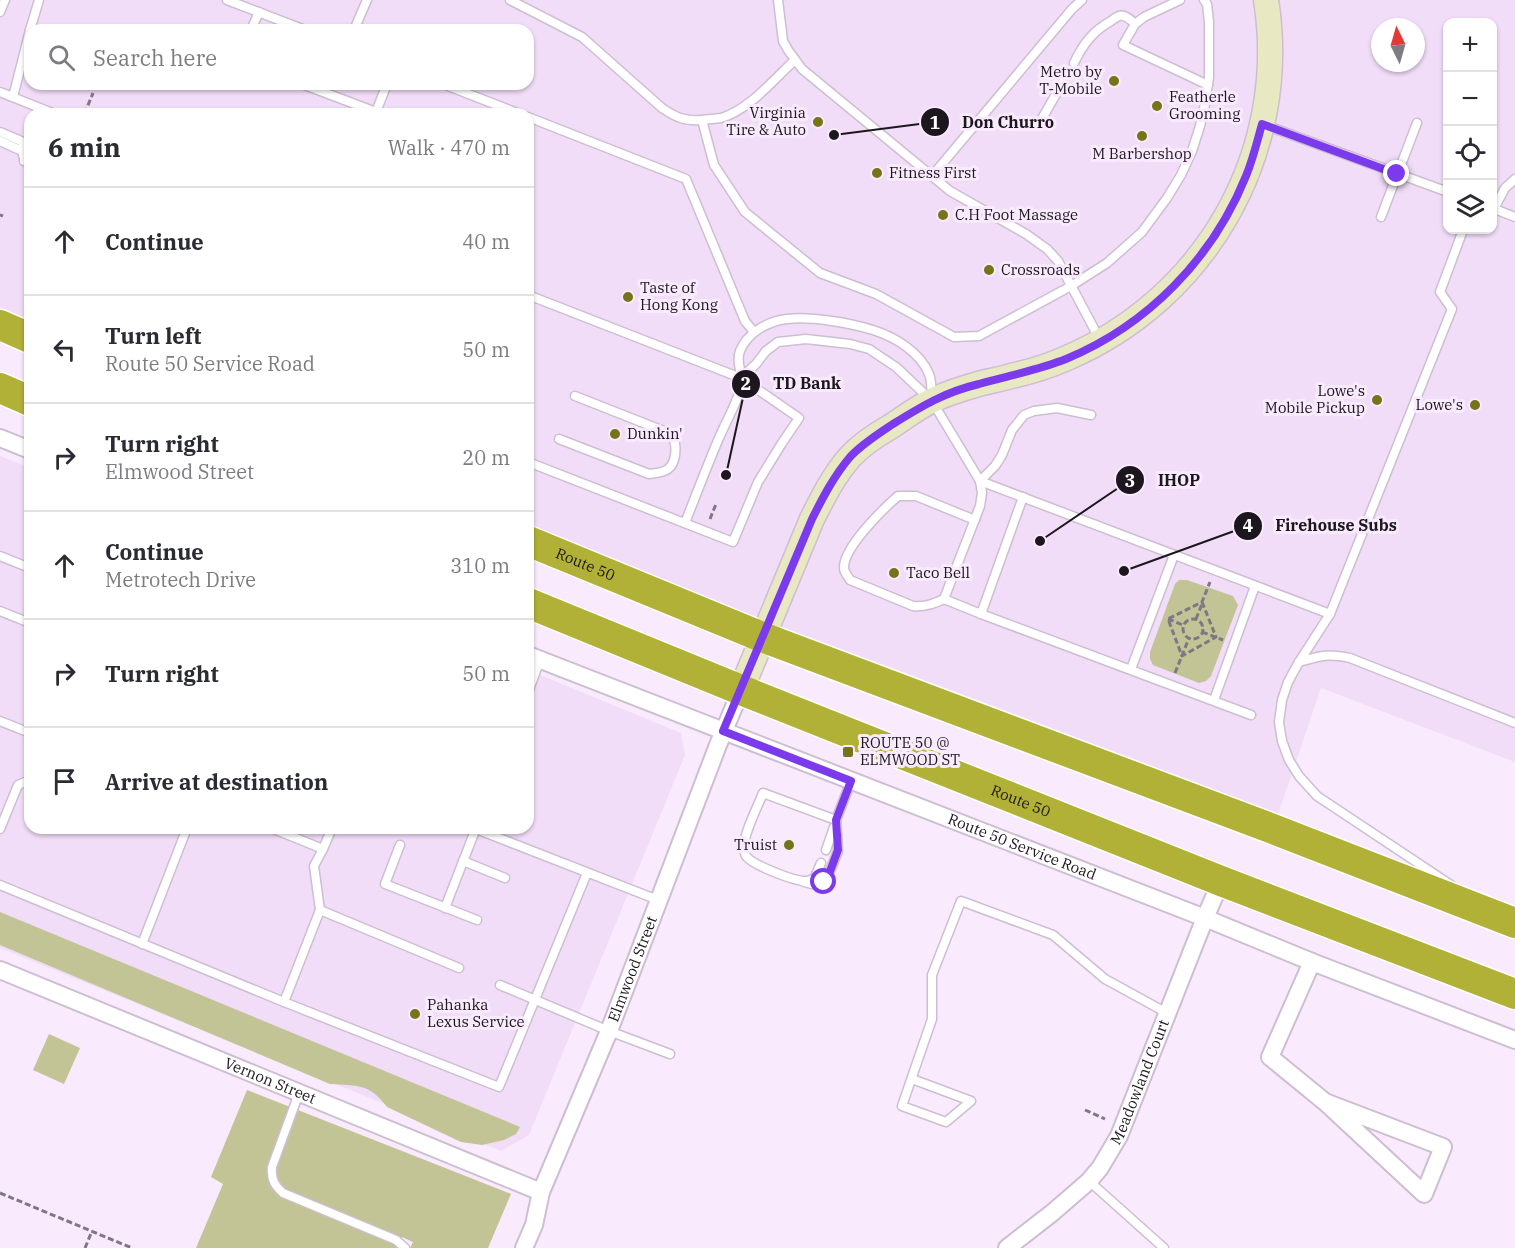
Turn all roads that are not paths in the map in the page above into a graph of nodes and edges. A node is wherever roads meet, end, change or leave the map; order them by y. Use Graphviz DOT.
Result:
graph roads {
  1 [pos="5,0"];
  2 [pos="39,0"];
  3 [pos="227,0"];
  4 [pos="367,0"];
  5 [pos="510,0"];
  6 [pos="778,0"];
  7 [pos="1180,0"];
  8 [pos="1204,0"];
  9 [pos="1266,0"];
  10 [pos="1078,1"];
  11 [pos="0,12"];
  12 [pos="259,12"];
  13 [pos="32,24"];
  14 [pos="254,24"];
  15 [pos="290,24"];
  16 [pos="357,24"];
  17 [pos="1135,24"];
  18 [pos="24,54"];
  19 [pos="795,60"];
  20 [pos="1074,63"];
  21 [pos="1063,82"];
  22 [pos="1208,85"];
  23 [pos="318,90"];
  24 [pos="385,90"];
  25 [pos="458,90"];
  26 [pos="0,92"];
  27 [pos="13,97"];
  28 [pos="40,108"];
  29 [pos="365,108"];
  30 [pos="378,108"];
  31 [pos="505,108"];
  32 [pos="534,119"];
  33 [pos="702,120"];
  34 [pos="1040,122"];
  35 [pos="1417,123"];
  36 [pos="1262,124"];
  37 [pos="0,132"];
  38 [pos="0,141"];
  39 [pos="1397,174"];
  40 [pos="932,176"];
  41 [pos="1515,179"];
  42 [pos="1443,190"];
  43 [pos="1497,202"];
  44 [pos="1497,210"];
  45 [pos="1381,217"];
  46 [pos="1515,217"];
  47 [pos="1462,234"];
  48 [pos="1071,286"];
  49 [pos="534,297"];
  50 [pos="0,325"];
  51 [pos="754,332"];
  52 [pos="24,335"];
  53 [pos="1101,341"];
  54 [pos="741,378"];
  55 [pos="0,388"];
  56 [pos="575,396"];
  57 [pos="24,398"];
  58 [pos="932,400"];
  59 [pos="1091,416"];
  60 [pos="0,438"];
  61 [pos="559,439"];
  62 [pos="24,448"];
  63 [pos="534,464"];
  64 [pos="980,481"];
  65 [pos="1023,497"];
  66 [pos="975,520"];
  67 [pos="685,523"];
  68 [pos="534,544"];
  69 [pos="1174,555"];
  70 [pos="0,556"];
  71 [pos="24,566"];
  72 [pos="1255,586"];
  73 [pos="944,599"];
  74 [pos="534,605"];
  75 [pos="0,611"];
  76 [pos="981,614"];
  77 [pos="1330,615"];
  78 [pos="24,621"];
  79 [pos="762,638"];
  80 [pos="534,657"];
  81 [pos="1299,662"];
  82 [pos="1131,669"];
  83 [pos="741,690"];
  84 [pos="1214,700"];
  85 [pos="1251,715"];
  86 [pos="0,721"];
  87 [pos="1515,723"];
  88 [pos="24,731"];
  89 [pos="723,731"];
  90 [pos="851,781"];
  91 [pos="24,782"];
  92 [pos="836,820"];
  93 [pos="0,829"];
  94 [pos="185,834"];
  95 [pos="286,834"];
  96 [pos="329,834"];
  97 [pos="474,834"];
  98 [pos="491,834"];
  99 [pos="400,845"];
  100 [pos="323,849"];
  101 [pos="826,850"];
  102 [pos="463,861"];
  103 [pos="821,863"];
  104 [pos="587,873"];
  105 [pos="505,878"];
  106 [pos="801,880"];
  107 [pos="1221,881"];
  108 [pos="0,885"];
  109 [pos="1457,889"];
  110 [pos="1467,895"];
  111 [pos="658,900"];
  112 [pos="445,908"];
  113 [pos="320,910"];
  114 [pos="1205,918"];
  115 [pos="1506,919"];
  116 [pos="477,920"];
  117 [pos="142,944"];
  118 [pos="1312,962"];
  119 [pos="459,968"];
  120 [pos="0,970"];
  121 [pos="500,985"];
  122 [pos="1515,994"];
  123 [pos="534,1000"];
  124 [pos="284,1002"];
  125 [pos="1167,1013"];
  126 [pos="609,1032"];
  127 [pos="1515,1040"];
  128 [pos="670,1054"];
  129 [pos="912,1079"];
  130 [pos="299,1092"];
  131 [pos="1325,1102"];
  132 [pos="1089,1181"];
  133 [pos="542,1192"];
  134 [pos="528,1247"];
  135 [pos="405,1248"];
  136 [pos="1007,1248"];
  137 [pos="1164,1248"];
  1 -- 11 [label="lane"];
  2 -- 13 [label="lane"];
  3 -- 12 [label="lane"];
  4 -- 16 [label="lane"];
  5 -- 33 [label="lane"];
  6 -- 19 [label="lane"];
  7 -- 17 [label="lane"];
  8 -- 22 [label="lane"];
  9 -- 36 [label="street"];
  10 -- 40 [label="lane"];
  12 -- 14 [label="lane"];
  12 -- 15 [label="lane"];
  17 -- 20 [label="lane"];
  17 -- 22 [label="lane"];
  18 -- 27 [label="lane"];
  19 -- 33 [label="lane"];
  19 -- 40 [label="lane"];
  21 -- 34 [label="lane"];
  22 -- 48 [label="lane"];
  23 -- 29 [label="lane"];
  24 -- 30 [label="lane"];
  25 -- 31 [label="lane"];
  26 -- 27 [label="lane"];
  27 -- 28 [label="lane"];
  32 -- 51 [label="lane"];
  33 -- 48 [label="lane"];
  35 -- 39 [label="lane"];
  36 -- 39 [label="lane"];
  36 -- 53 [label="street"];
  37 -- 38 [label="lane"];
  39 -- 42 [label="lane"];
  39 -- 45 [label="lane"];
  40 -- 48 [label="lane"];
  41 -- 43 [label="lane"];
  44 -- 46 [label="lane"];
  47 -- 77 [label="lane"];
  48 -- 53 [label="lane"];
  49 -- 54 [label="lane"];
  50 -- 52 [label="highway"];
  51 -- 54 [label="lane"];
  51 -- 58 [label="lane"];
  53 -- 58 [label="street"];
  54 -- 58 [label="lane"];
  54 -- 67 [label="lane"];
  54 -- 67 [label="lane"];
  55 -- 57 [label="highway"];
  56 -- 61 [label="lane"];
  58 -- 64 [label="lane"];
  58 -- 79 [label="street"];
  59 -- 64 [label="lane"];
  60 -- 62 [label="street"];
  63 -- 67 [label="lane"];
  64 -- 65 [label="lane"];
  64 -- 66 [label="lane"];
  65 -- 69 [label="lane"];
  65 -- 76 [label="lane"];
  66 -- 73 [label="lane"];
  66 -- 73 [label="lane"];
  68 -- 79 [label="highway, Route 50"];
  69 -- 72 [label="lane"];
  69 -- 82 [label="lane"];
  70 -- 71 [label="lane"];
  72 -- 77 [label="lane"];
  72 -- 84 [label="lane"];
  73 -- 76 [label="lane"];
  74 -- 83 [label="highway, Route 50"];
  75 -- 78 [label="lane"];
  76 -- 82 [label="lane"];
  77 -- 81 [label="lane"];
  79 -- 83 [label="street"];
  79 -- 115 [label="highway, Route 50"];
  80 -- 89 [label="street, Route 50 Service Road"];
  81 -- 87 [label="lane"];
  81 -- 109 [label="lane"];
  82 -- 84 [label="lane"];
  83 -- 89 [label="street, Elmwood Street"];
  83 -- 107 [label="highway, Route 50"];
  84 -- 85 [label="lane"];
  86 -- 88 [label="lane"];
  89 -- 90 [label="street, Route 50 Service Road"];
  89 -- 111 [label="street, Elmwood Street"];
  90 -- 92 [label="lane"];
  90 -- 114 [label="street, Route 50 Service Road"];
  91 -- 93 [label="lane"];
  92 -- 101 [label="lane"];
  92 -- 106 [label="lane"];
  92 -- 106 [label="lane"];
  94 -- 117 [label="lane"];
  95 -- 100 [label="lane"];
  96 -- 100 [label="lane"];
  97 -- 102 [label="lane"];
  98 -- 104 [label="lane"];
  99 -- 112 [label="lane"];
  100 -- 113 [label="lane"];
  102 -- 105 [label="lane"];
  102 -- 112 [label="lane"];
  103 -- 106 [label="lane"];
  104 -- 111 [label="lane"];
  104 -- 123 [label="lane"];
  107 -- 114 [label="street, Meadowland Court"];
  107 -- 122 [label="highway, Route 50"];
  108 -- 117 [label="lane"];
  110 -- 115 [label="lane"];
  111 -- 126 [label="street, Elmwood Street"];
  112 -- 116 [label="lane"];
  113 -- 119 [label="lane"];
  113 -- 124 [label="lane"];
  114 -- 118 [label="street, Route 50 Service Road"];
  114 -- 125 [label="street, Meadowland Court"];
  117 -- 124 [label="lane"];
  118 -- 127 [label="street, Route 50 Service Road"];
  118 -- 131 [label="street"];
  120 -- 130 [label="street, Vernon Street"];
  121 -- 123 [label="lane"];
  123 -- 124 [label="lane"];
  123 -- 126 [label="lane"];
  125 -- 129 [label="lane"];
  125 -- 132 [label="street, Meadowland Court"];
  126 -- 128 [label="lane"];
  126 -- 133 [label="street, Elmwood Street"];
  129 -- 129 [label="lane"];
  130 -- 133 [label="street, Vernon Street"];
  130 -- 135 [label="lane"];
  131 -- 131 [label="street"];
  132 -- 136 [label="street, Meadowland Court"];
  132 -- 137 [label="lane"];
  133 -- 134 [label="street, Elmwood Street"];
}
